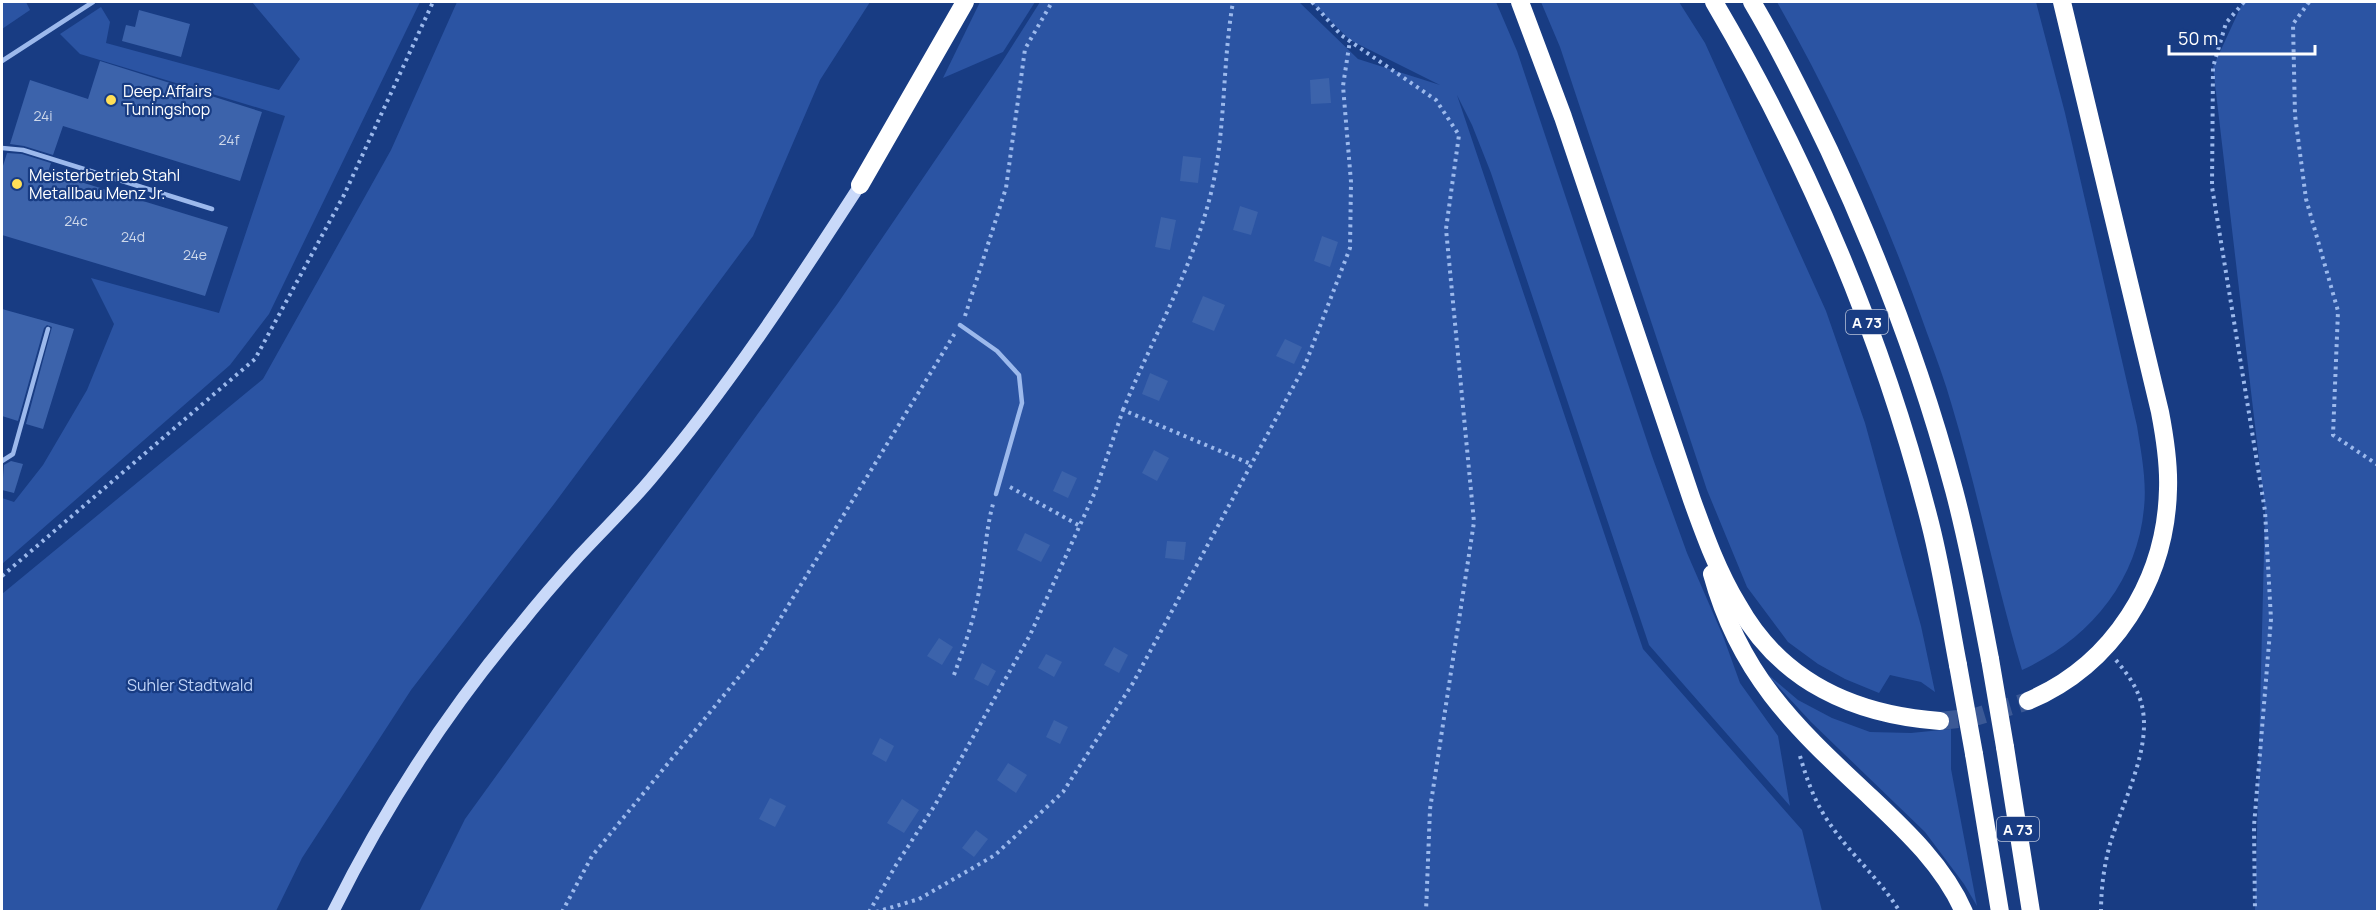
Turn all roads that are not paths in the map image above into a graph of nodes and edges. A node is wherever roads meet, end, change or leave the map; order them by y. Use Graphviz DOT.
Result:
graph roads {
  1 [pos="93,2"];
  2 [pos="965,2"];
  3 [pos="1520,2"];
  4 [pos="1713,2"];
  5 [pos="2062,2"];
  6 [pos="1755,6"];
  7 [pos="2,61"];
  8 [pos="2,147"];
  9 [pos="860,185"];
  10 [pos="212,209"];
  11 [pos="960,325"];
  12 [pos="48,329"];
  13 [pos="2,460"];
  14 [pos="996,494"];
  15 [pos="1692,500"];
  16 [pos="2028,701"];
  17 [pos="1940,721"];
  18 [pos="333,912"];
  19 [pos="1964,912"];
  20 [pos="2000,912"];
  21 [pos="2031,912"];
  1 -- 7 [label="lane"];
  2 -- 9 [label="highway"];
  3 -- 15 [label="highway"];
  4 -- 20 [label="highway, A 73, bridge"];
  5 -- 16 [label="highway"];
  6 -- 21 [label="highway, A 73, bridge"];
  8 -- 10 [label="lane"];
  9 -- 18 [label="main road"];
  11 -- 14 [label="lane"];
  12 -- 13 [label="lane"];
  15 -- 17 [label="highway"];
  15 -- 19 [label="highway"];
}
